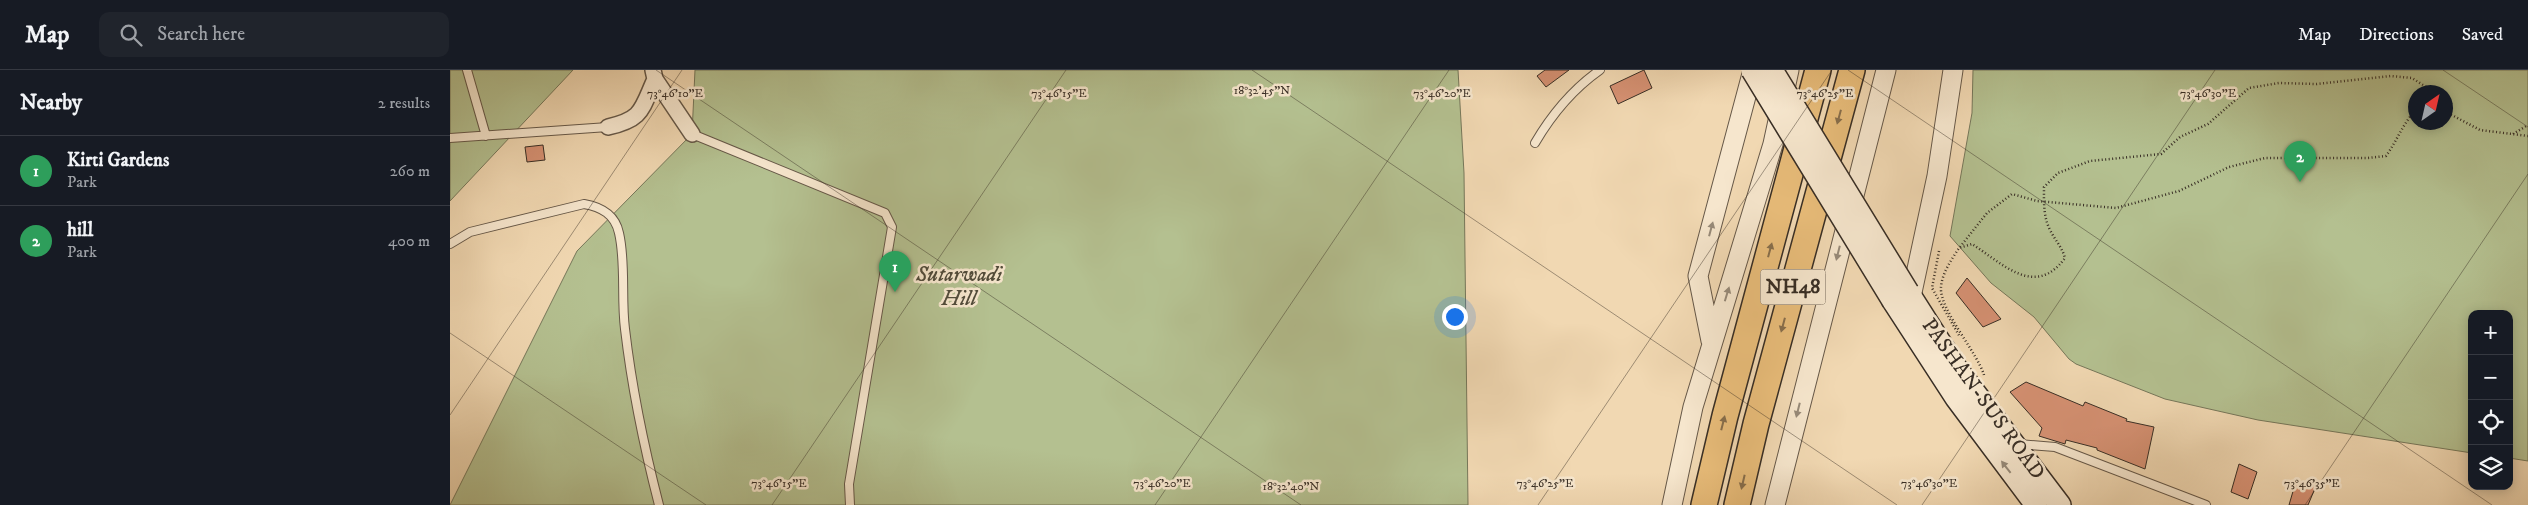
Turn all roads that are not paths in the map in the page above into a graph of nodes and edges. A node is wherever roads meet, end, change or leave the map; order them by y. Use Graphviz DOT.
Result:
graph roads {
  1 [pos="467,70"];
  2 [pos="1600,70"];
  3 [pos="1737,70"];
  4 [pos="1753,70"];
  5 [pos="1772,70"];
  6 [pos="1789,70"];
  7 [pos="1818,70"];
  8 [pos="1852,70"];
  9 [pos="1886,70"];
  10 [pos="1953,70"];
  11 [pos="654,75"];
  12 [pos="1747,92"];
  13 [pos="608,127"];
  14 [pos="692,134"];
  15 [pos="486,136"];
  16 [pos="450,138"];
  17 [pos="1535,143"];
  18 [pos="450,244"];
  19 [pos="1904,296"];
  20 [pos="1712,345"];
  21 [pos="2011,443"];
  22 [pos="659,505"];
  23 [pos="850,505"];
  24 [pos="1672,505"];
  25 [pos="1704,505"];
  26 [pos="1737,505"];
  27 [pos="1775,505"];
  28 [pos="2036,505"];
  29 [pos="2060,505"];
  30 [pos="2206,505"];
  1 -- 15 [label="lane"];
  2 -- 17 [label="lane"];
  3 -- 12 [label="street"];
  4 -- 12 [label="street"];
  4 -- 19 [label="main road, bridge"];
  5 -- 19 [label="main road, bridge"];
  20 -- 6 [label="street, one-way"];
  25 -- 7 [label="highway, NH48, one-way"];
  8 -- 26 [label="highway, NH48, one-way"];
  9 -- 27 [label="street, one-way"];
  10 -- 19 [label="street"];
  11 -- 13 [label="street"];
  11 -- 14 [label="street"];
  20 -- 12 [label="street, one-way"];
  13 -- 15 [label="lane"];
  14 -- 23 [label="lane"];
  15 -- 16 [label="lane"];
  18 -- 22 [label="lane"];
  19 -- 21 [label="main road, PASHAN-SUS ROAD"];
  28 -- 19 [label="main road, PASHAN-SUS ROAD, one-way"];
  20 -- 24 [label="street"];
  21 -- 29 [label="main road, PASHAN-SUS ROAD"];
  21 -- 30 [label="lane"];
}
